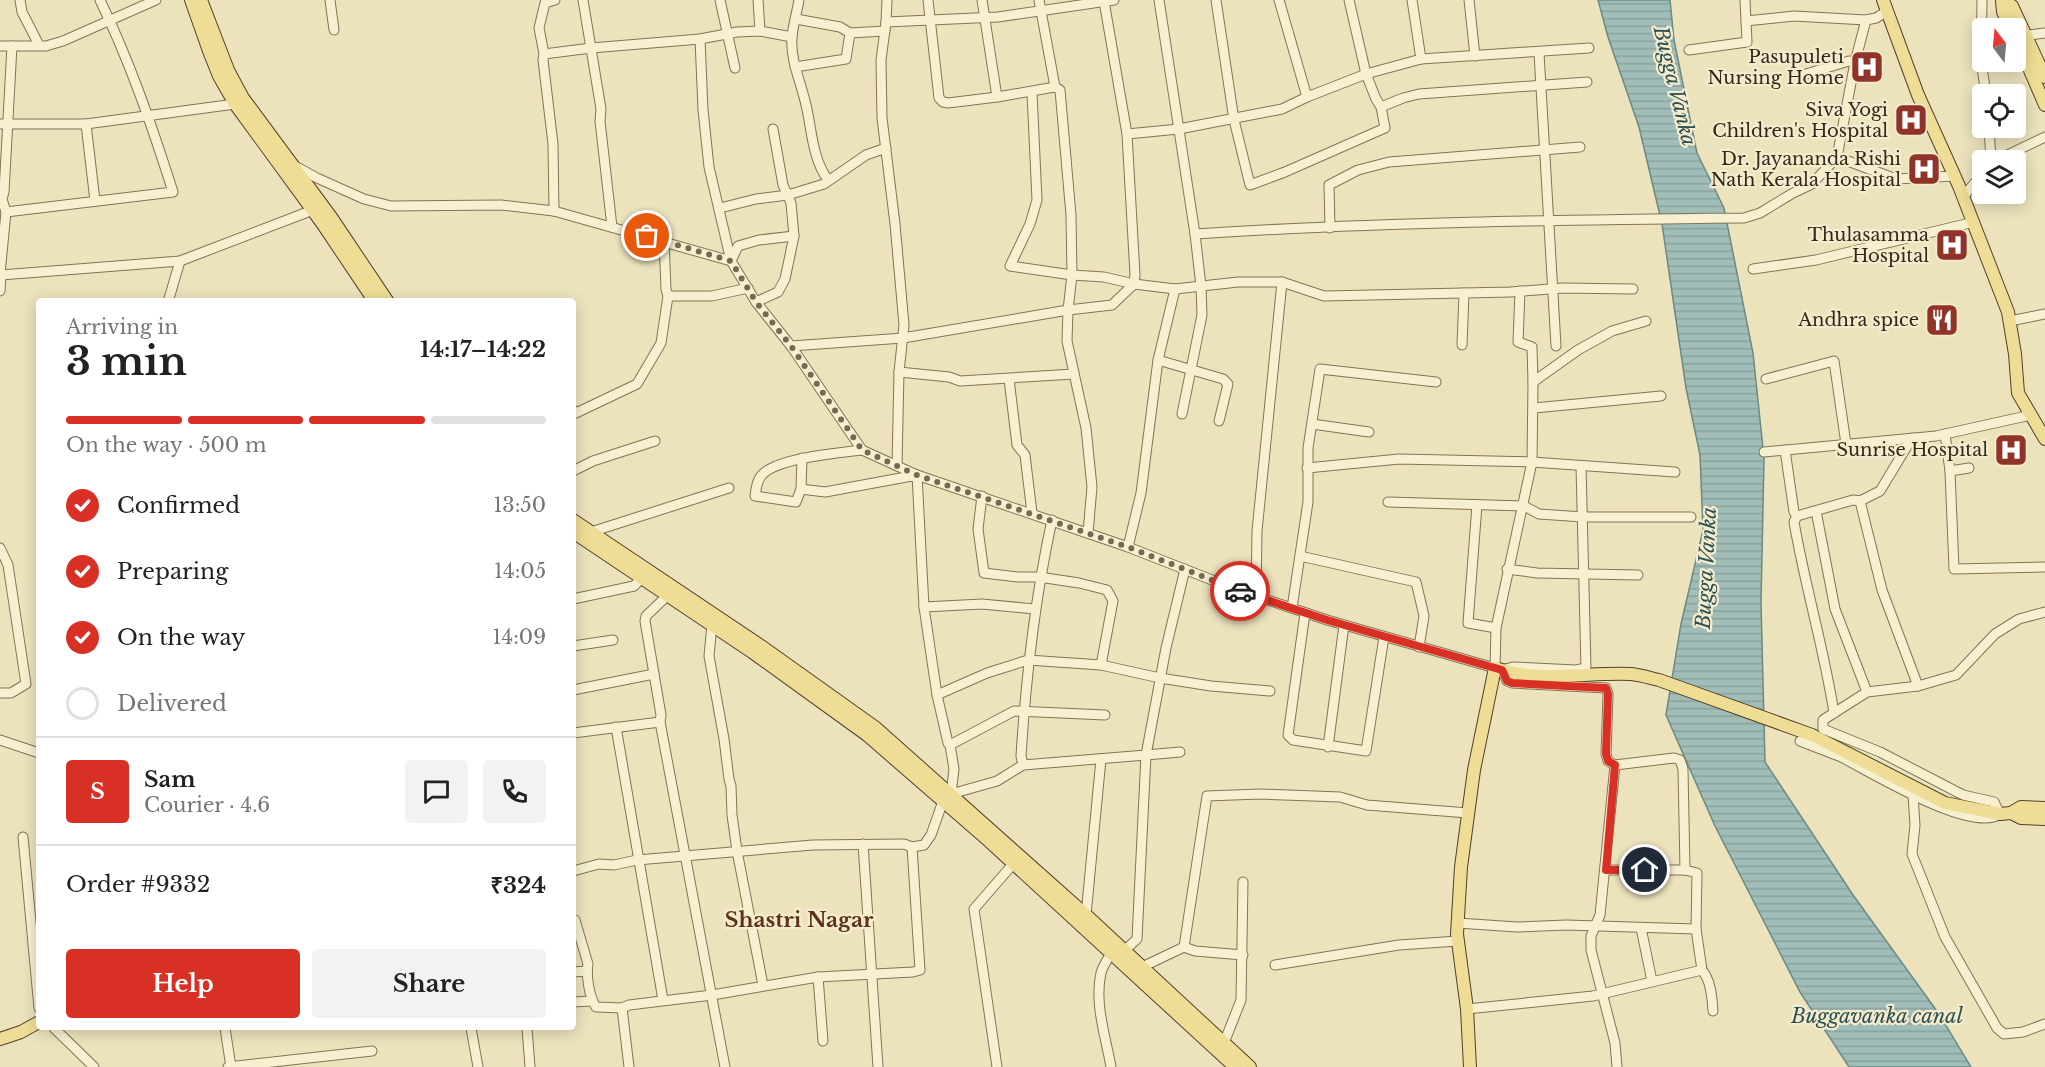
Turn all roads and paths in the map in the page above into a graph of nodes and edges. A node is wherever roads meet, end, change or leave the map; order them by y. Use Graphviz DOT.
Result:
graph roads {
  1 [pos="20,0"];
  2 [pos="100,0"];
  3 [pos="156,0"];
  4 [pos="190,0"];
  5 [pos="201,0"];
  6 [pos="330,0"];
  7 [pos="555,0"];
  8 [pos="584,0"];
  9 [pos="720,0"];
  10 [pos="758,0"];
  11 [pos="799,0"];
  12 [pos="887,0"];
  13 [pos="928,0"];
  14 [pos="982,0"];
  15 [pos="1039,0"];
  16 [pos="1159,0"];
  17 [pos="1216,0"];
  18 [pos="1279,0"];
  19 [pos="1348,0"];
  20 [pos="1412,0"];
  21 [pos="1469,0"];
  22 [pos="1745,0"];
  23 [pos="1982,0"];
  24 [pos="2002,0"];
  25 [pos="1109,1"];
  26 [pos="1075,3"];
  27 [pos="1885,5"];
  28 [pos="1041,11"];
  29 [pos="984,17"];
  30 [pos="2006,18"];
  31 [pos="2015,18"];
  32 [pos="109,19"];
  33 [pos="796,19"];
  34 [pos="930,20"];
  35 [pos="1866,20"];
  36 [pos="1746,21"];
  37 [pos="886,27"];
  38 [pos="334,30"];
  39 [pos="760,31"];
  40 [pos="850,33"];
  41 [pos="2045,33"];
  42 [pos="727,35"];
  43 [pos="2026,36"];
  44 [pos="792,37"];
  45 [pos="700,39"];
  46 [pos="39,45"];
  47 [pos="0,46"];
  48 [pos="12,46"];
  49 [pos="591,48"];
  50 [pos="1589,48"];
  51 [pos="2026,48"];
  52 [pos="1689,50"];
  53 [pos="1539,53"];
  54 [pos="544,54"];
  55 [pos="2026,55"];
  56 [pos="1475,56"];
  57 [pos="1421,59"];
  58 [pos="1855,62"];
  59 [pos="795,67"];
  60 [pos="735,68"];
  61 [pos="1366,74"];
  62 [pos="1806,74"];
  63 [pos="2045,77"];
  64 [pos="1587,82"];
  65 [pos="1984,84"];
  66 [pos="1540,85"];
  67 [pos="1055,87"];
  68 [pos="1032,93"];
  69 [pos="997,96"];
  70 [pos="1307,97"];
  71 [pos="235,104"];
  72 [pos="2045,105"];
  73 [pos="1382,107"];
  74 [pos="149,116"];
  75 [pos="1234,120"];
  76 [pos="4,124"];
  77 [pos="86,124"];
  78 [pos="773,129"];
  79 [pos="1179,129"];
  80 [pos="1127,134"];
  81 [pos="2045,137"];
  82 [pos="1580,147"];
  83 [pos="886,148"];
  84 [pos="1545,150"];
  85 [pos="2018,150"];
  86 [pos="1837,157"];
  87 [pos="291,164"];
  88 [pos="1955,176"];
  89 [pos="828,180"];
  90 [pos="1972,187"];
  91 [pos="788,195"];
  92 [pos="1964,197"];
  93 [pos="1,199"];
  94 [pos="95,201"];
  95 [pos="315,205"];
  96 [pos="720,208"];
  97 [pos="555,211"];
  98 [pos="6,212"];
  99 [pos="1548,220"];
  100 [pos="1974,222"];
  101 [pos="612,227"];
  102 [pos="1330,228"];
  103 [pos="1195,234"];
  104 [pos="794,236"];
  105 [pos="664,241"];
  106 [pos="180,261"];
  107 [pos="731,261"];
  108 [pos="1753,269"];
  109 [pos="1,274"];
  110 [pos="1072,275"];
  111 [pos="1282,282"];
  112 [pos="1134,284"];
  113 [pos="1201,286"];
  114 [pos="748,288"];
  115 [pos="1175,289"];
  116 [pos="1551,289"];
  117 [pos="1633,289"];
  118 [pos="0,291"];
  119 [pos="1520,291"];
  120 [pos="1464,292"];
  121 [pos="668,296"];
  122 [pos="169,298"];
  123 [pos="373,298"];
  124 [pos="385,298"];
  125 [pos="756,302"];
  126 [pos="1068,310"];
  127 [pos="2045,314"];
  128 [pos="1646,321"];
  129 [pos="2010,321"];
  130 [pos="903,338"];
  131 [pos="1462,345"];
  132 [pos="791,346"];
  133 [pos="1556,346"];
  134 [pos="1158,360"];
  135 [pos="1192,370"];
  136 [pos="898,372"];
  137 [pos="1074,374"];
  138 [pos="1009,379"];
  139 [pos="1767,379"];
  140 [pos="1436,382"];
  141 [pos="1533,382"];
  142 [pos="1661,396"];
  143 [pos="1534,408"];
  144 [pos="576,413"];
  145 [pos="1182,414"];
  146 [pos="2031,415"];
  147 [pos="1219,421"];
  148 [pos="1311,424"];
  149 [pos="1369,432"];
  150 [pos="1945,434"];
  151 [pos="1912,438"];
  152 [pos="2045,439"];
  153 [pos="655,441"];
  154 [pos="1846,444"];
  155 [pos="862,450"];
  156 [pos="1785,450"];
  157 [pos="1764,452"];
  158 [pos="802,458"];
  159 [pos="1532,462"];
  160 [pos="897,466"];
  161 [pos="1581,466"];
  162 [pos="1307,468"];
  163 [pos="1969,468"];
  164 [pos="576,470"];
  165 [pos="1950,471"];
  166 [pos="1675,472"];
  167 [pos="917,475"];
  168 [pos="729,488"];
  169 [pos="801,489"];
  170 [pos="982,496"];
  171 [pos="1860,501"];
  172 [pos="1388,502"];
  173 [pos="1477,505"];
  174 [pos="1524,506"];
  175 [pos="1816,511"];
  176 [pos="1032,513"];
  177 [pos="1797,516"];
  178 [pos="1582,517"];
  179 [pos="1691,517"];
  180 [pos="1052,520"];
  181 [pos="576,522"];
  182 [pos="591,532"];
  183 [pos="1088,533"];
  184 [pos="576,534"];
  185 [pos="1128,547"];
  186 [pos="0,548"];
  187 [pos="1300,556"];
  188 [pos="2045,567"];
  189 [pos="1185,569"];
  190 [pos="1507,569"];
  191 [pos="1583,575"];
  192 [pos="1638,575"];
  193 [pos="1039,577"];
  194 [pos="642,578"];
  195 [pos="668,595"];
  196 [pos="1256,596"];
  197 [pos="576,598"];
  198 [pos="924,607"];
  199 [pos="1292,608"];
  200 [pos="1035,609"];
  201 [pos="2045,612"];
  202 [pos="1305,613"];
  203 [pos="712,625"];
  204 [pos="1344,625"];
  205 [pos="1496,628"];
  206 [pos="1384,637"];
  207 [pos="613,640"];
  208 [pos="576,646"];
  209 [pos="1419,647"];
  210 [pos="1028,660"];
  211 [pos="1101,665"];
  212 [pos="1498,669"];
  213 [pos="654,674"];
  214 [pos="1160,678"];
  215 [pos="1918,686"];
  216 [pos="576,689"];
  217 [pos="1270,691"];
  218 [pos="1867,692"];
  219 [pos="0,693"];
  220 [pos="938,695"];
  221 [pos="1024,711"];
  222 [pos="1834,714"];
  223 [pos="1105,715"];
  224 [pos="660,722"];
  225 [pos="616,727"];
  226 [pos="576,733"];
  227 [pos="1806,738"];
  228 [pos="0,740"];
  229 [pos="950,745"];
  230 [pos="1328,747"];
  231 [pos="36,752"];
  232 [pos="1180,752"];
  233 [pos="1146,755"];
  234 [pos="1101,759"];
  235 [pos="1023,765"];
  236 [pos="1615,765"];
  237 [pos="1913,795"];
  238 [pos="947,798"];
  239 [pos="2045,808"];
  240 [pos="1468,813"];
  241 [pos="2005,814"];
  242 [pos="2045,819"];
  243 [pos="23,837"];
  244 [pos="863,844"];
  245 [pos="912,847"];
  246 [pos="738,851"];
  247 [pos="686,856"];
  248 [pos="638,860"];
  249 [pos="1013,864"];
  250 [pos="576,870"];
  251 [pos="1606,870"];
  252 [pos="1684,870"];
  253 [pos="1243,882"];
  254 [pos="1086,915"];
  255 [pos="1458,923"];
  256 [pos="1595,926"];
  257 [pos="1641,928"];
  258 [pos="1696,929"];
  259 [pos="1458,940"];
  260 [pos="577,946"];
  261 [pos="1184,947"];
  262 [pos="1117,949"];
  263 [pos="1243,955"];
  264 [pos="1275,965"];
  265 [pos="1142,967"];
  266 [pos="1702,970"];
  267 [pos="587,971"];
  268 [pos="576,972"];
  269 [pos="872,973"];
  270 [pos="36,976"];
  271 [pos="818,977"];
  272 [pos="1652,981"];
  273 [pos="763,986"];
  274 [pos="1603,994"];
  275 [pos="711,995"];
  276 [pos="663,1000"];
  277 [pos="592,1001"];
  278 [pos="576,1002"];
  279 [pos="622,1008"];
  280 [pos="1467,1009"];
  281 [pos="1713,1011"];
  282 [pos="36,1024"];
  283 [pos="2045,1024"];
  284 [pos="56,1030"];
  285 [pos="225,1030"];
  286 [pos="471,1030"];
  287 [pos="527,1030"];
  288 [pos="0,1039"];
  289 [pos="823,1041"];
  290 [pos="1224,1043"];
  291 [pos="372,1052"];
  292 [pos="94,1067"];
  293 [pos="230,1067"];
  294 [pos="478,1067"];
  295 [pos="530,1067"];
  296 [pos="629,1067"];
  297 [pos="725,1067"];
  298 [pos="878,1067"];
  299 [pos="997,1067"];
  300 [pos="1111,1067"];
  301 [pos="1235,1067"];
  302 [pos="1250,1067"];
  303 [pos="1470,1067"];
  304 [pos="1617,1067"];
  1 -- 46 [label="street"];
  2 -- 32 [label="street"];
  3 -- 32 [label="street"];
  4 -- 71 [label="main road"];
  5 -- 87 [label="main road"];
  6 -- 38 [label="street"];
  7 -- 54 [label="street"];
  8 -- 49 [label="street"];
  9 -- 42 [label="street"];
  10 -- 39 [label="street"];
  11 -- 33 [label="street"];
  12 -- 37 [label="street"];
  13 -- 34 [label="street"];
  14 -- 29 [label="street"];
  15 -- 28 [label="street"];
  16 -- 79 [label="street"];
  17 -- 75 [label="street"];
  18 -- 70 [label="street"];
  19 -- 61 [label="street"];
  20 -- 57 [label="street"];
  21 -- 56 [label="street"];
  22 -- 36 [label="street"];
  23 -- 65 [label="street"];
  24 -- 30 [label="main road"];
  24 -- 31 [label="main road"];
  25 -- 26 [label="street"];
  25 -- 80 [label="street"];
  26 -- 28 [label="street"];
  27 -- 35 [label="street"];
  27 -- 88 [label="main road"];
  28 -- 29 [label="street"];
  28 -- 67 [label="street"];
  29 -- 34 [label="street"];
  29 -- 69 [label="street"];
  32 -- 46 [label="street"];
  32 -- 74 [label="street"];
  33 -- 40 [label="street"];
  33 -- 44 [label="street"];
  34 -- 37 [label="street"];
  34 -- 69 [label="street"];
  35 -- 36 [label="street"];
  35 -- 58 [label="street"];
  36 -- 52 [label="street"];
  37 -- 40 [label="street"];
  37 -- 83 [label="street"];
  39 -- 42 [label="street"];
  39 -- 44 [label="street"];
  40 -- 59 [label="street"];
  41 -- 43 [label="street"];
  42 -- 45 [label="street"];
  42 -- 60 [label="street"];
  44 -- 59 [label="street"];
  45 -- 49 [label="street"];
  45 -- 96 [label="street"];
  46 -- 48 [label="street"];
  47 -- 48 [label="street"];
  48 -- 76 [label="street"];
  49 -- 54 [label="street"];
  49 -- 101 [label="street"];
  50 -- 53 [label="street"];
  51 -- 63 [label="main road"];
  53 -- 56 [label="street"];
  53 -- 66 [label="street"];
  54 -- 97 [label="street"];
  55 -- 72 [label="main road"];
  56 -- 57 [label="street"];
  57 -- 61 [label="street"];
  58 -- 62 [label="street"];
  58 -- 86 [label="street"];
  59 -- 89 [label="street"];
  61 -- 70 [label="street"];
  61 -- 73 [label="street"];
  64 -- 66 [label="street"];
  66 -- 73 [label="street"];
  66 -- 84 [label="street"];
  67 -- 68 [label="street"];
  67 -- 110 [label="street"];
  68 -- 69 [label="street"];
  68 -- 110 [label="street"];
  70 -- 75 [label="street"];
  71 -- 74 [label="street"];
  71 -- 95 [label="main road"];
  73 -- 75 [label="street"];
  74 -- 77 [label="street"];
  74 -- 94 [label="street"];
  75 -- 79 [label="street"];
  76 -- 77 [label="street"];
  76 -- 93 [label="street"];
  77 -- 94 [label="street"];
  78 -- 91 [label="street"];
  79 -- 80 [label="street"];
  79 -- 103 [label="street"];
  80 -- 112 [label="street"];
  81 -- 85 [label="street"];
  82 -- 84 [label="street"];
  83 -- 89 [label="street"];
  83 -- 130 [label="street"];
  84 -- 99 [label="street"];
  84 -- 102 [label="street"];
  86 -- 88 [label="street"];
  86 -- 99 [label="street"];
  87 -- 95 [label="main road"];
  87 -- 97 [label="street"];
  88 -- 92 [label="main road"];
  89 -- 91 [label="street"];
  90 -- 92 [label="street"];
  91 -- 96 [label="street"];
  91 -- 104 [label="street"];
  92 -- 100 [label="main road"];
  93 -- 98 [label="street"];
  94 -- 98 [label="street"];
  95 -- 106 [label="street"];
  95 -- 123 [label="main road"];
  95 -- 124 [label="main road"];
  96 -- 107 [label="street"];
  97 -- 101 [label="street"];
  98 -- 109 [label="street"];
  99 -- 102 [label="street"];
  99 -- 116 [label="street"];
  100 -- 108 [label="street"];
  100 -- 129 [label="main road"];
  101 -- 105 [label="street"];
  102 -- 103 [label="street"];
  103 -- 113 [label="street"];
  104 -- 107 [label="street"];
  104 -- 125 [label="street"];
  105 -- 107 [label="street"];
  105 -- 121 [label="street"];
  106 -- 109 [label="street"];
  106 -- 122 [label="street"];
  107 -- 114 [label="street"];
  109 -- 118 [label="street"];
  110 -- 112 [label="street"];
  110 -- 126 [label="street"];
  111 -- 113 [label="street"];
  111 -- 120 [label="street"];
  111 -- 196 [label="street"];
  112 -- 115 [label="street"];
  112 -- 126 [label="street"];
  113 -- 115 [label="street"];
  113 -- 135 [label="street"];
  114 -- 121 [label="street"];
  114 -- 125 [label="street"];
  115 -- 134 [label="street"];
  116 -- 117 [label="street"];
  116 -- 119 [label="street"];
  116 -- 133 [label="street"];
  119 -- 120 [label="street"];
  119 -- 141 [label="street"];
  120 -- 131 [label="street"];
  121 -- 144 [label="street"];
  125 -- 132 [label="street"];
  126 -- 130 [label="street"];
  126 -- 137 [label="street"];
  127 -- 129 [label="street"];
  128 -- 141 [label="street"];
  129 -- 146 [label="main road"];
  130 -- 132 [label="street"];
  130 -- 136 [label="street"];
  132 -- 155 [label="street"];
  134 -- 135 [label="street"];
  134 -- 185 [label="street"];
  135 -- 145 [label="street"];
  135 -- 147 [label="street"];
  136 -- 138 [label="street"];
  136 -- 160 [label="street"];
  137 -- 138 [label="street"];
  137 -- 183 [label="street"];
  138 -- 176 [label="street"];
  139 -- 154 [label="street"];
  140 -- 148 [label="street"];
  141 -- 143 [label="street"];
  142 -- 143 [label="street"];
  143 -- 159 [label="street"];
  146 -- 150 [label="street"];
  146 -- 152 [label="main road"];
  148 -- 149 [label="street"];
  148 -- 162 [label="street"];
  150 -- 151 [label="street"];
  150 -- 165 [label="street"];
  151 -- 154 [label="street"];
  151 -- 171 [label="street"];
  153 -- 164 [label="street"];
  154 -- 156 [label="street"];
  155 -- 158 [label="street"];
  155 -- 160 [label="street"];
  156 -- 157 [label="street"];
  156 -- 177 [label="street"];
  158 -- 169 [label="street"];
  158 -- 169 [label="street"];
  159 -- 161 [label="street"];
  159 -- 162 [label="street"];
  159 -- 174 [label="street"];
  160 -- 167 [label="street"];
  161 -- 166 [label="street"];
  161 -- 178 [label="street"];
  162 -- 187 [label="street"];
  163 -- 165 [label="street"];
  165 -- 188 [label="street"];
  167 -- 169 [label="street"];
  167 -- 170 [label="street"];
  167 -- 198 [label="street"];
  168 -- 182 [label="street"];
  170 -- 176 [label="street"];
  170 -- 193 [label="street"];
  171 -- 175 [label="street"];
  171 -- 215 [label="street"];
  172 -- 173 [label="street"];
  173 -- 174 [label="street"];
  173 -- 205 [label="street"];
  174 -- 178 [label="street"];
  174 -- 190 [label="street"];
  175 -- 177 [label="street"];
  175 -- 218 [label="street"];
  176 -- 180 [label="street"];
  177 -- 222 [label="street"];
  178 -- 179 [label="street"];
  178 -- 191 [label="street"];
  180 -- 183 [label="street"];
  180 -- 193 [label="street"];
  181 -- 182 [label="main road"];
  182 -- 238 [label="main road"];
  183 -- 185 [label="street"];
  184 -- 194 [label="main road"];
  185 -- 189 [label="street"];
  186 -- 219 [label="street"];
  187 -- 199 [label="street"];
  187 -- 209 [label="street"];
  189 -- 196 [label="street"];
  189 -- 214 [label="street"];
  190 -- 191 [label="street"];
  190 -- 205 [label="street"];
  191 -- 192 [label="street"];
  191 -- 212 [label="street"];
  193 -- 200 [label="street"];
  193 -- 211 [label="street"];
  194 -- 195 [label="main road"];
  194 -- 197 [label="street"];
  195 -- 203 [label="main road"];
  195 -- 213 [label="street"];
  196 -- 199 [label="street"];
  198 -- 200 [label="street"];
  198 -- 220 [label="street"];
  199 -- 202 [label="street"];
  200 -- 210 [label="street"];
  201 -- 215 [label="street"];
  202 -- 204 [label="street"];
  202 -- 230 [label="street"];
  203 -- 238 [label="main road"];
  203 -- 246 [label="street"];
  204 -- 206 [label="street"];
  204 -- 230 [label="street"];
  205 -- 212 [label="street"];
  206 -- 209 [label="street"];
  206 -- 230 [label="street"];
  207 -- 208 [label="street"];
  209 -- 212 [label="street"];
  210 -- 211 [label="street"];
  210 -- 220 [label="street"];
  210 -- 221 [label="street"];
  211 -- 214 [label="street"];
  212 -- 227 [label="main road"];
  212 -- 236 [label="street"];
  212 -- 240 [label="main road"];
  213 -- 216 [label="street"];
  213 -- 224 [label="street"];
  214 -- 217 [label="street"];
  214 -- 233 [label="street"];
  215 -- 218 [label="street"];
  218 -- 222 [label="street"];
  220 -- 229 [label="street"];
  221 -- 223 [label="street"];
  221 -- 229 [label="street"];
  221 -- 235 [label="street"];
  222 -- 241 [label="street"];
  224 -- 225 [label="street"];
  224 -- 247 [label="street"];
  225 -- 226 [label="street"];
  225 -- 248 [label="street"];
  227 -- 237 [label="street"];
  227 -- 241 [label="main road"];
  228 -- 231 [label="street"];
  229 -- 238 [label="street"];
  232 -- 233 [label="street"];
  233 -- 234 [label="street"];
  233 -- 262 [label="street"];
  234 -- 235 [label="street"];
  234 -- 254 [label="street"];
  235 -- 238 [label="street"];
  236 -- 251 [label="street"];
  236 -- 252 [label="street"];
  237 -- 241 [label="street"];
  237 -- 283 [label="street"];
  238 -- 245 [label="street"];
  238 -- 249 [label="main road"];
  238 -- 254 [label="main road"];
  239 -- 241 [label="main road"];
  240 -- 255 [label="main road"];
  240 -- 261 [label="street"];
  241 -- 242 [label="main road"];
  243 -- 270 [label="street"];
  244 -- 245 [label="street"];
  244 -- 246 [label="street"];
  244 -- 269 [label="street"];
  245 -- 269 [label="street"];
  246 -- 247 [label="street"];
  246 -- 273 [label="street"];
  247 -- 248 [label="street"];
  247 -- 275 [label="street"];
  248 -- 250 [label="street"];
  248 -- 276 [label="street"];
  249 -- 262 [label="main road"];
  249 -- 299 [label="street"];
  251 -- 252 [label="street"];
  251 -- 256 [label="street"];
  252 -- 258 [label="street"];
  253 -- 263 [label="street"];
  254 -- 262 [label="main road"];
  255 -- 256 [label="street"];
  255 -- 259 [label="main road"];
  256 -- 257 [label="street"];
  256 -- 274 [label="street"];
  257 -- 258 [label="street"];
  257 -- 272 [label="street"];
  258 -- 266 [label="street"];
  259 -- 264 [label="street"];
  259 -- 280 [label="main road"];
  260 -- 267 [label="street"];
  261 -- 263 [label="street"];
  261 -- 265 [label="street"];
  262 -- 265 [label="main road"];
  262 -- 300 [label="street"];
  262 -- 301 [label="main road"];
  263 -- 290 [label="street"];
  265 -- 290 [label="main road"];
  266 -- 272 [label="street"];
  266 -- 281 [label="street"];
  267 -- 268 [label="street"];
  267 -- 277 [label="street"];
  269 -- 271 [label="street"];
  269 -- 298 [label="street"];
  271 -- 273 [label="street"];
  271 -- 289 [label="street"];
  272 -- 274 [label="street"];
  273 -- 275 [label="street"];
  274 -- 280 [label="street"];
  274 -- 304 [label="street"];
  275 -- 276 [label="street"];
  275 -- 297 [label="street"];
  276 -- 279 [label="street"];
  277 -- 278 [label="street"];
  277 -- 279 [label="street"];
  279 -- 296 [label="street"];
  280 -- 303 [label="main road"];
  282 -- 288 [label="main road"];
  284 -- 292 [label="street"];
  285 -- 293 [label="street"];
  286 -- 294 [label="street"];
  287 -- 295 [label="street"];
  290 -- 302 [label="main road"];
  291 -- 293 [label="street"];
}
